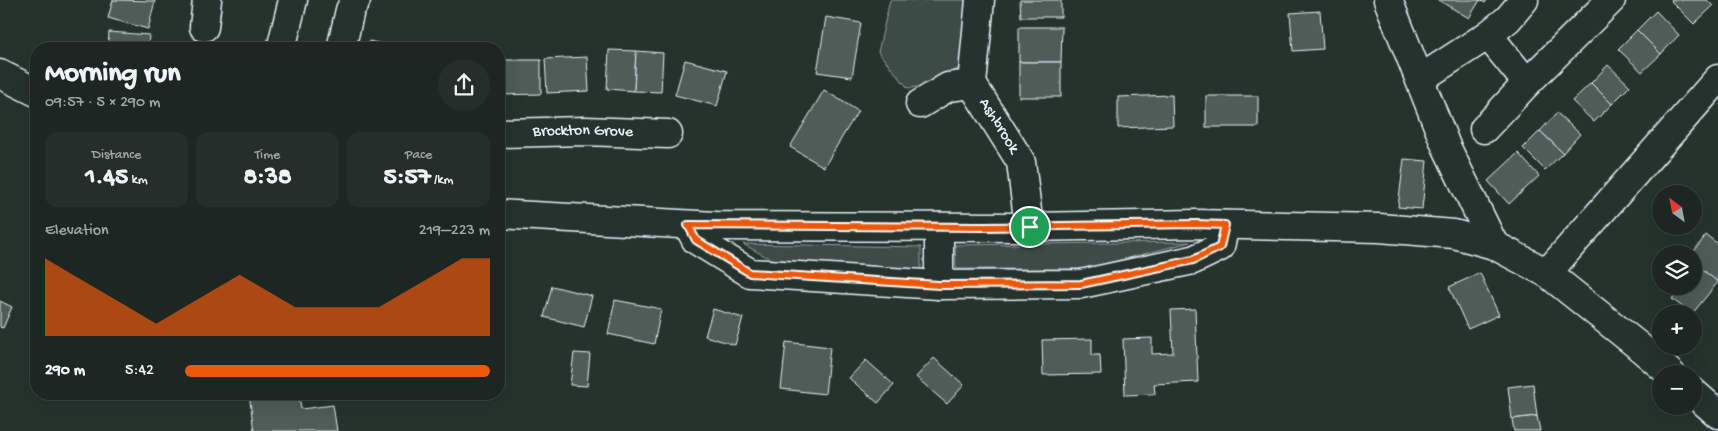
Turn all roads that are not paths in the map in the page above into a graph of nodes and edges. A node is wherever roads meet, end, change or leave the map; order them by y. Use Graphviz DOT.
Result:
graph roads {
  1 [pos="207,0"];
  2 [pos="293,0"];
  3 [pos="356,0"];
  4 [pos="980,0"];
  5 [pos="1388,0"];
  6 [pos="1524,0"];
  7 [pos="1611,0"];
  8 [pos="204,27"];
  9 [pos="1488,35"];
  10 [pos="283,42"];
  11 [pos="343,42"];
  12 [pos="0,74"];
  13 [pos="1718,79"];
  14 [pos="1420,80"];
  15 [pos="1527,83"];
  16 [pos="972,84"];
  17 [pos="30,89"];
  18 [pos="920,104"];
  19 [pos="1484,129"];
  20 [pos="505,133"];
  21 [pos="668,134"];
  22 [pos="505,214"];
  23 [pos="688,225"];
  24 [pos="1225,225"];
  25 [pos="939,227"];
  26 [pos="1030,227"];
  27 [pos="1494,245"];
  28 [pos="1546,273"];
  29 [pos="939,285"];
  30 [pos="1660,365"];
  31 [pos="1702,400"];
  32 [pos="1718,414"];
  1 -- 8 [label="street"];
  2 -- 10 [label="street"];
  3 -- 11 [label="street"];
  4 -- 16 [label="street, Ashbrook"];
  5 -- 14 [label="street"];
  6 -- 9 [label="street"];
  7 -- 15 [label="street"];
  9 -- 14 [label="street"];
  9 -- 15 [label="street"];
  12 -- 17 [label="street"];
  13 -- 28 [label="street"];
  14 -- 27 [label="street"];
  15 -- 19 [label="street"];
  16 -- 18 [label="street, Ashbrook"];
  16 -- 26 [label="street, Ashbrook"];
  20 -- 21 [label="street, Brockton Grove"];
  22 -- 23 [label="street"];
  23 -- 25 [label="street"];
  23 -- 29 [label="street"];
  24 -- 26 [label="street"];
  24 -- 27 [label="street"];
  24 -- 29 [label="street"];
  25 -- 26 [label="street"];
  25 -- 29 [label="street"];
  27 -- 28 [label="street"];
  28 -- 30 [label="street"];
  31 -- 32 [label="street"];
}
